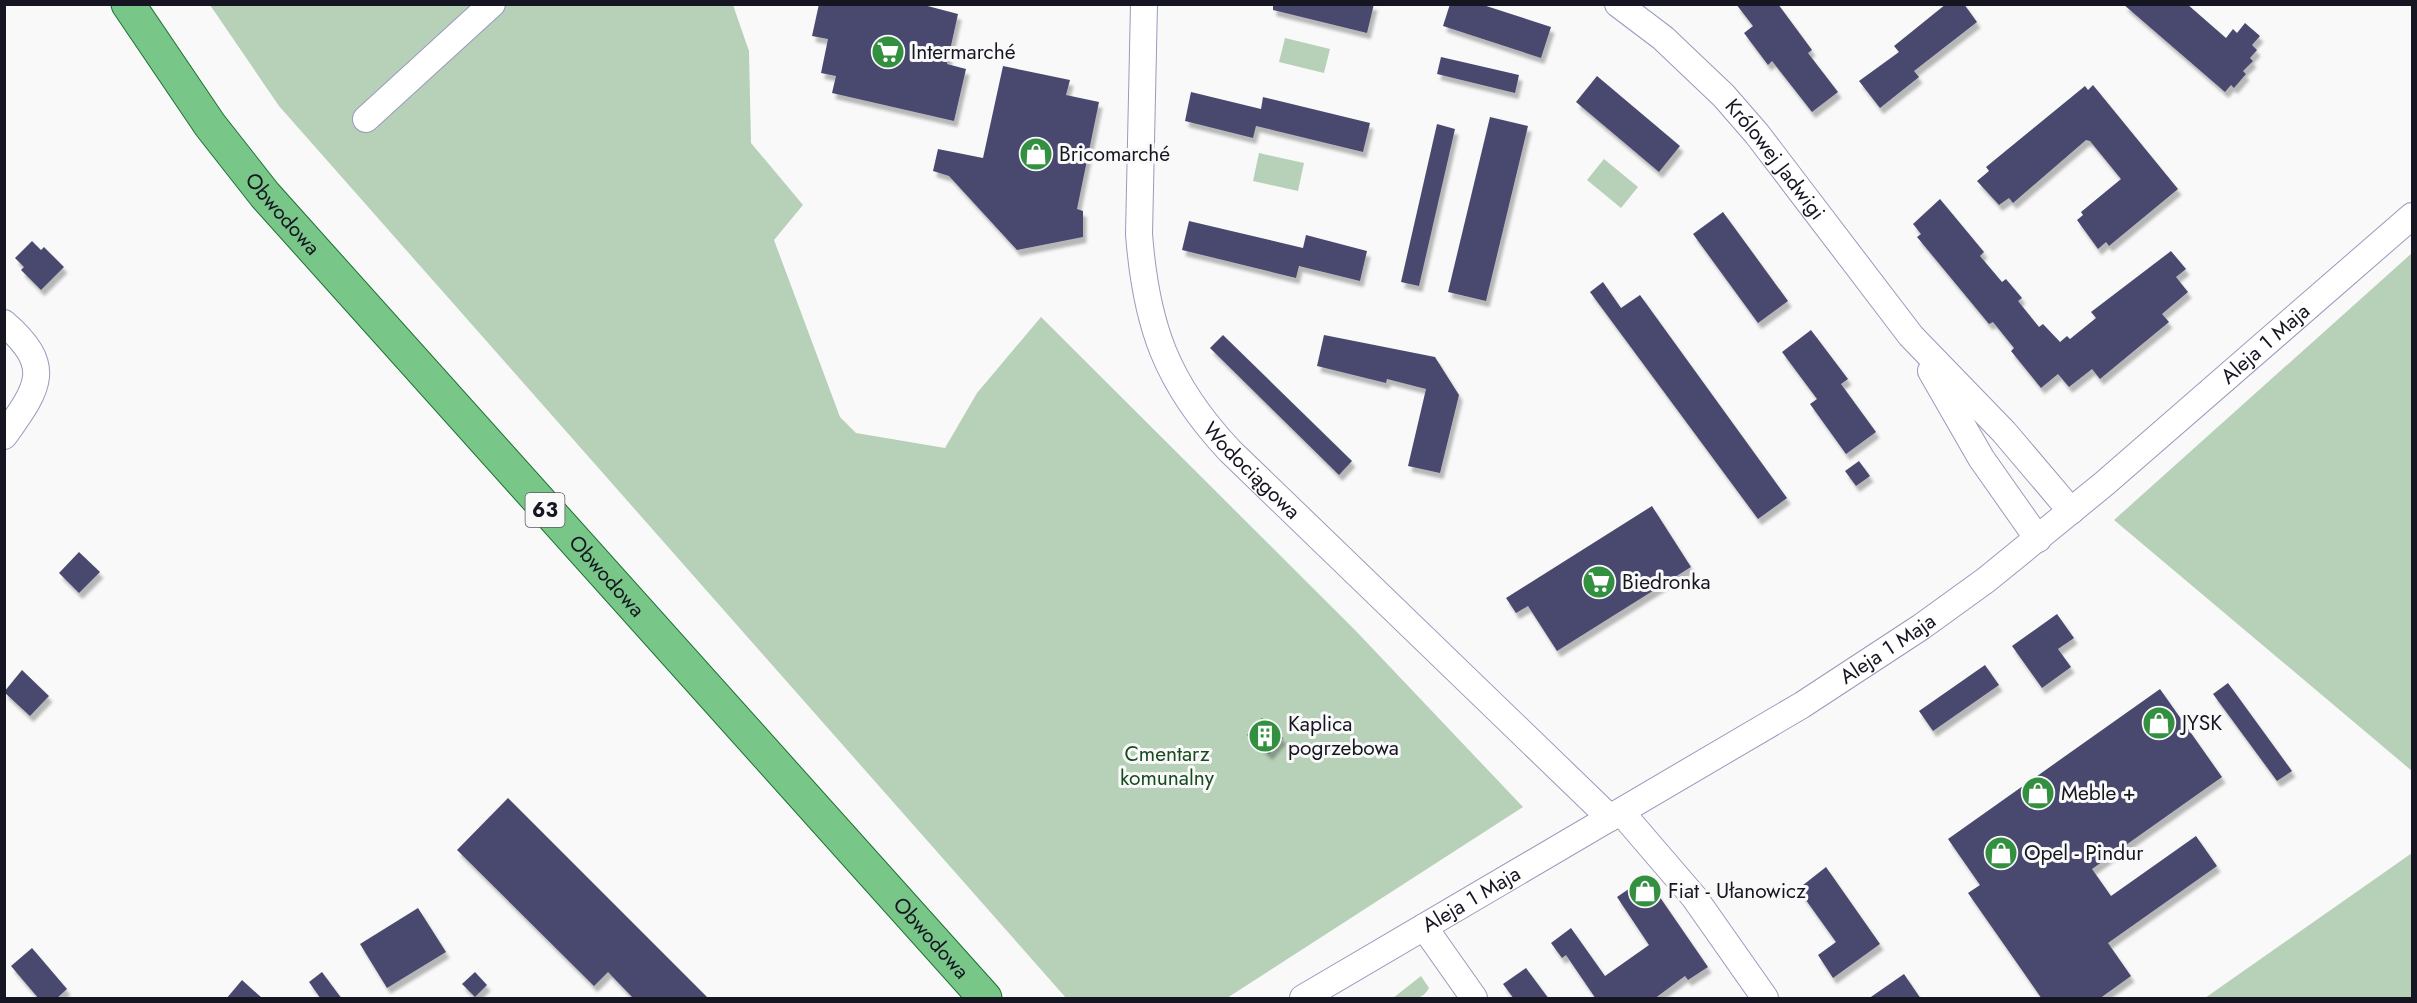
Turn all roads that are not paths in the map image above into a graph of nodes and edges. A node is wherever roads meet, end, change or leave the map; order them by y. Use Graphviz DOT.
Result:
graph roads {
  1 [pos="128,4"];
  2 [pos="492,4"];
  3 [pos="1144,4"];
  4 [pos="1618,4"];
  5 [pos="366,119"];
  6 [pos="2412,216"];
  7 [pos="4,322"];
  8 [pos="1911,336"];
  9 [pos="4,436"];
  10 [pos="2072,511"];
  11 [pos="2038,539"];
  12 [pos="1615,815"];
  13 [pos="1424,927"];
  14 [pos="985,999"];
  15 [pos="1304,999"];
  16 [pos="1474,999"];
  17 [pos="1765,999"];
  1 -- 14 [label="main road, Obwodowa / 63"];
  2 -- 5 [label="street"];
  3 -- 12 [label="street, Wodociągowa"];
  4 -- 8 [label="street, Królowej Jadwigi"];
  6 -- 10 [label="street, Aleja 1 Maja"];
  7 -- 9 [label="street"];
  8 -- 10 [label="street, Królowej Jadwigi"];
  8 -- 11 [label="street, Królowej Jadwigi"];
  10 -- 11 [label="street, Aleja 1 Maja"];
  11 -- 12 [label="street, Aleja 1 Maja"];
  12 -- 13 [label="street, Aleja 1 Maja"];
  12 -- 17 [label="street, Wodociągowa"];
  13 -- 15 [label="street, Aleja 1 Maja"];
  13 -- 16 [label="street"];
}
